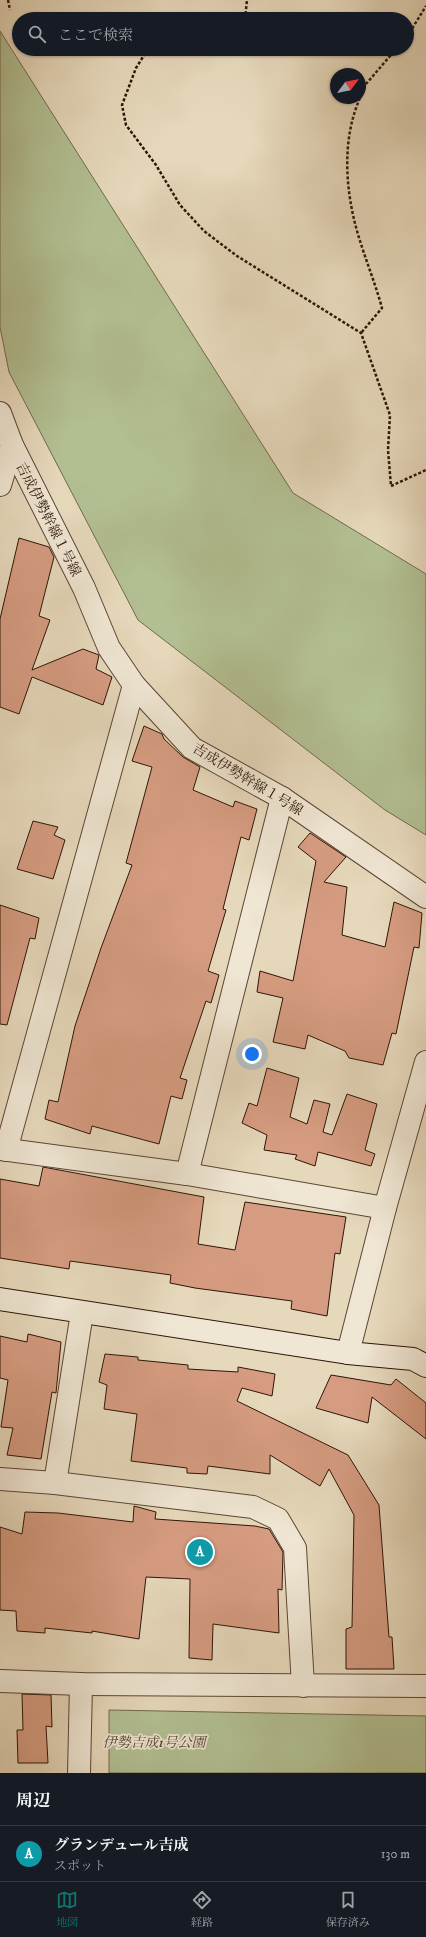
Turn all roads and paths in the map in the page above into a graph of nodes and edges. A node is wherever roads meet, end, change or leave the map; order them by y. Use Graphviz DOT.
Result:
graph roads {
  1 [pos="8,0"];
  2 [pos="247,0"];
  3 [pos="426,6"];
  4 [pos="10,10"];
  5 [pos="246,12"];
  6 [pos="414,26"];
  7 [pos="144,56"];
  8 [pos="390,56"];
  9 [pos="366,84"];
  10 [pos="357,104"];
  11 [pos="361,333"];
  12 [pos="0,413"];
  13 [pos="12,445"];
  14 [pos="426,470"];
  15 [pos="0,485"];
  16 [pos="134,685"];
  17 [pos="282,798"];
  18 [pos="426,897"];
  19 [pos="426,1062"];
  20 [pos="421,1101"];
  21 [pos="3,1149"];
  22 [pos="187,1174"];
  23 [pos="385,1208"];
  24 [pos="0,1300"];
  25 [pos="82,1313"];
  26 [pos="348,1353"];
  27 [pos="426,1366"];
  28 [pos="0,1479"];
  29 [pos="55,1483"];
  30 [pos="0,1681"];
  31 [pos="81,1684"];
  32 [pos="303,1686"];
  33 [pos="426,1686"];
  34 [pos="79,1773"];
  1 -- 4 [label="path"];
  2 -- 5 [label="path"];
  3 -- 6 [label="path"];
  7 -- 11 [label="path"];
  8 -- 9 [label="path"];
  10 -- 11 [label="path"];
  11 -- 14 [label="path"];
  12 -- 13 [label="street, 吉成伊勢幹線１号線"];
  13 -- 15 [label="street"];
  13 -- 16 [label="street, 吉成伊勢幹線１号線"];
  16 -- 17 [label="street, 吉成伊勢幹線１号線"];
  16 -- 21 [label="street"];
  17 -- 18 [label="street, 吉成伊勢幹線１号線"];
  17 -- 22 [label="street"];
  19 -- 20 [label="street"];
  20 -- 23 [label="street"];
  21 -- 22 [label="street"];
  22 -- 23 [label="street"];
  23 -- 26 [label="street"];
  24 -- 25 [label="street"];
  25 -- 26 [label="street"];
  25 -- 29 [label="street"];
  26 -- 27 [label="street"];
  28 -- 29 [label="street"];
  29 -- 32 [label="street"];
  30 -- 31 [label="street"];
  31 -- 32 [label="street"];
  31 -- 34 [label="street"];
  32 -- 33 [label="street"];
}
